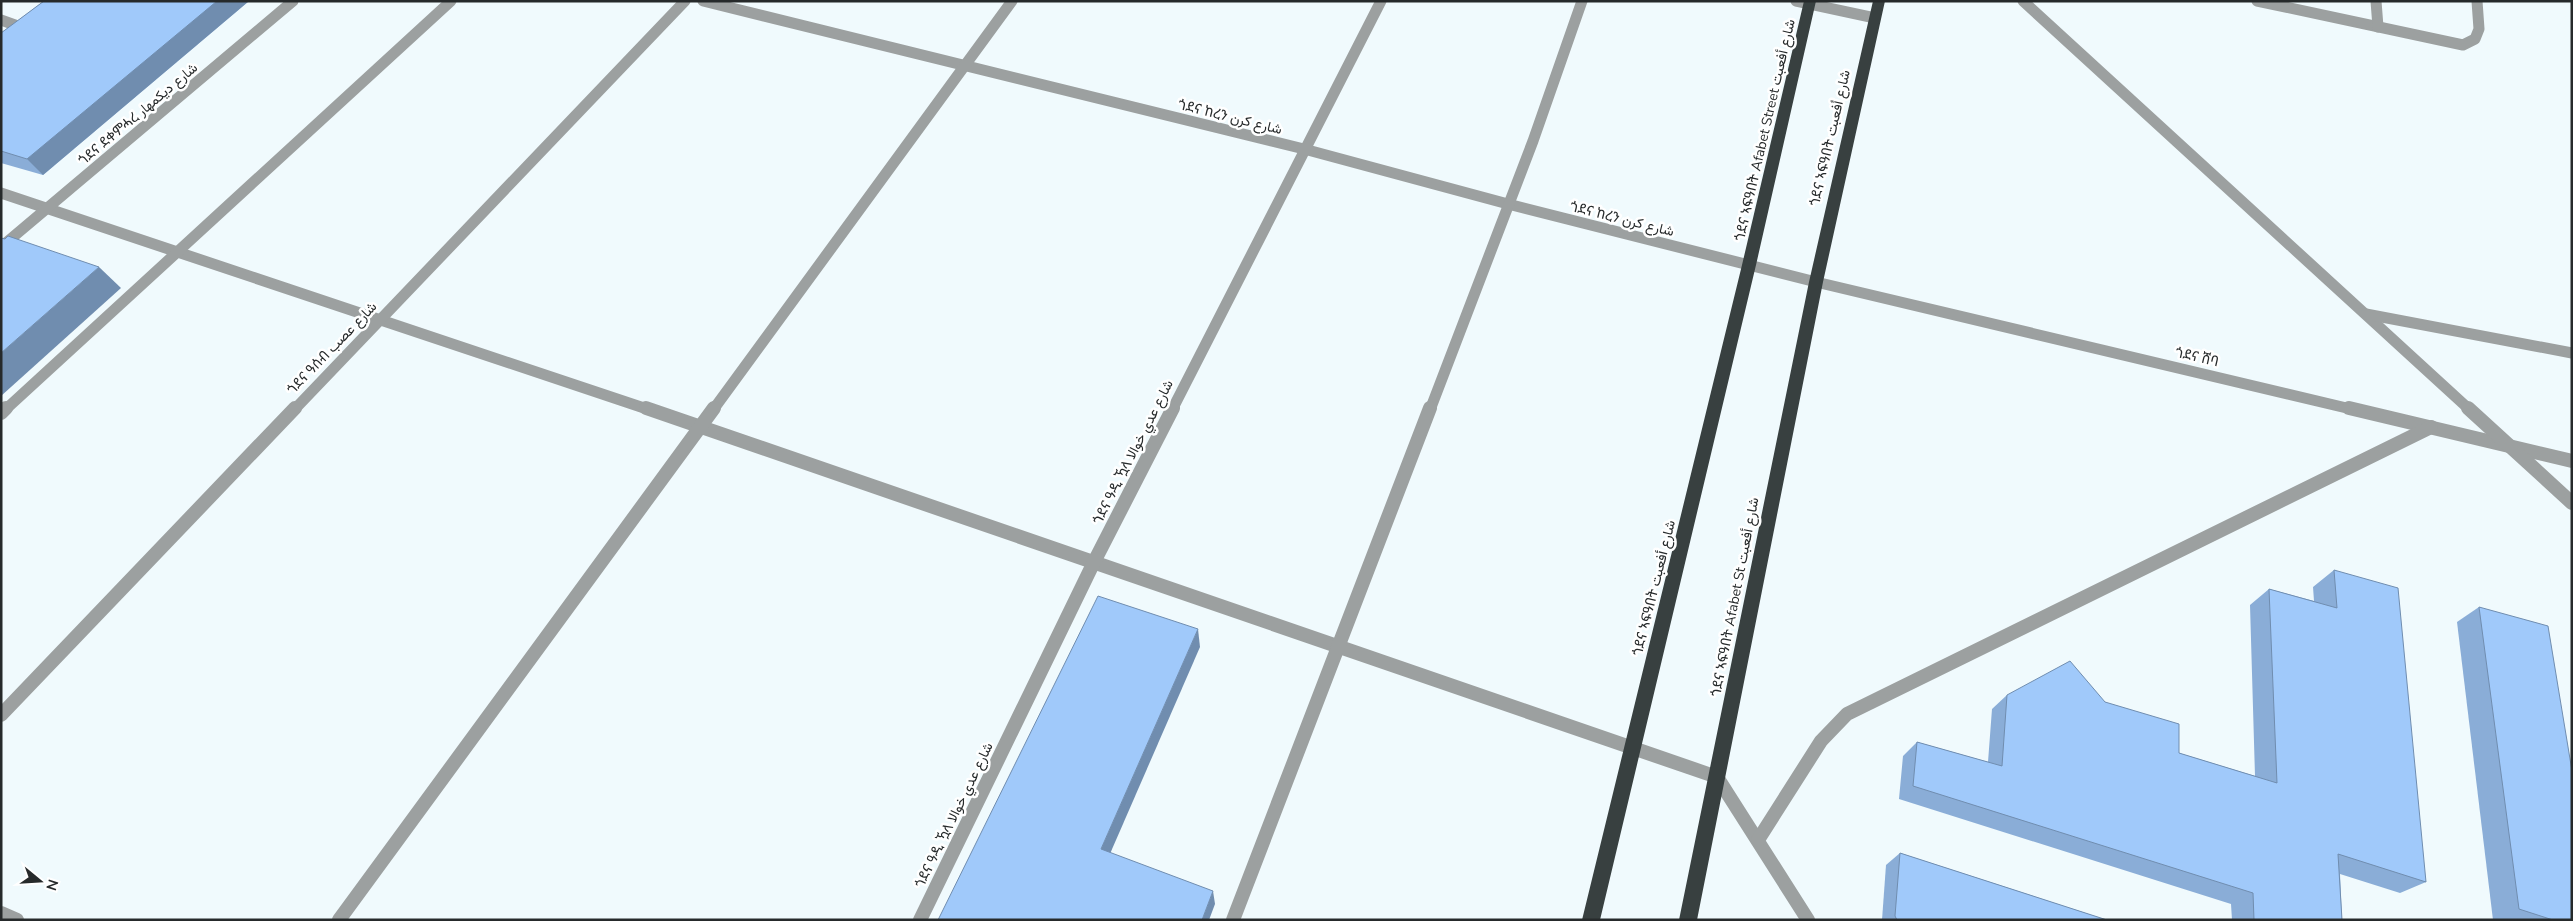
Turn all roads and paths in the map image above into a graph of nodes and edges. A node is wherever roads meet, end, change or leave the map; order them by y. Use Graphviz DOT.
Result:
graph roads {
  1 [pos="293,1"];
  2 [pos="451,1"];
  3 [pos="684,1"];
  4 [pos="703,1"];
  5 [pos="1012,1"];
  6 [pos="1380,1"];
  7 [pos="1582,1"];
  8 [pos="1796,1"];
  9 [pos="1879,1"];
  10 [pos="2024,1"];
  11 [pos="2257,1"];
  12 [pos="2376,1"];
  13 [pos="2477,1"];
  14 [pos="1810,3"];
  15 [pos="1875,18"];
  16 [pos="1,20"];
  17 [pos="2378,27"];
  18 [pos="1,36"];
  19 [pos="965,67"];
  20 [pos="1304,149"];
  21 [pos="1,193"];
  22 [pos="1508,204"];
  23 [pos="48,208"];
  24 [pos="1,247"];
  25 [pos="177,251"];
  26 [pos="1749,265"];
  27 [pos="1816,282"];
  28 [pos="2364,314"];
  29 [pos="380,320"];
  30 [pos="2572,353"];
  31 [pos="1,413"];
  32 [pos="702,427"];
  33 [pos="2431,427"];
  34 [pos="2509,446"];
  35 [pos="2572,461"];
  36 [pos="2572,503"];
  37 [pos="1093,564"];
  38 [pos="1339,648"];
  39 [pos="1,715"];
  40 [pos="1633,748"];
  41 [pos="1717,777"];
  42 [pos="1758,840"];
  43 [pos="1,913"];
  44 [pos="17,920"];
  45 [pos="339,920"];
  46 [pos="920,920"];
  47 [pos="1232,920"];
  48 [pos="1591,920"];
  49 [pos="1688,920"];
  50 [pos="1808,920"];
  1 -- 23 [label="street, ጎደና ደቀምሓረ شارع ديكمهار"];
  2 -- 25 [label="street"];
  3 -- 29 [label="street, ጎደና ዓሰብ شارع عصب"];
  4 -- 19 [label="street, ጎደና ከረን شارع كرن"];
  5 -- 19 [label="street"];
  6 -- 20 [label="street, ጎደና ዓዲ ዃላ شارع عدي خوالا"];
  7 -- 22 [label="street"];
  8 -- 14 [label="street"];
  9 -- 15 [label="highway, ጎደና ኣፍዓበት شارع أفعبت"];
  10 -- 28 [label="street"];
  11 -- 17 [label="street"];
  12 -- 17 [label="street"];
  13 -- 17 [label="street"];
  14 -- 15 [label="street"];
  14 -- 26 [label="highway, ጎደና ኣፍዓበት Afabet Street شارع أفعبت"];
  15 -- 27 [label="highway, ጎደና ኣፍዓበት شارع أفعبت"];
  16 -- 18 [label="street"];
  19 -- 20 [label="street, ጎደና ከረን شارع كرن"];
  19 -- 32 [label="street"];
  20 -- 22 [label="street, ጎደና ከረን شارع كرن"];
  20 -- 37 [label="street, ጎደና ዓዲ ዃላ شارع عدي خوالا"];
  21 -- 23 [label="street"];
  22 -- 26 [label="street, ጎደና ከረን شارع كرن"];
  22 -- 38 [label="street"];
  23 -- 24 [label="street, ጎደና ደቀምሓረ شارع ديكمهار"];
  23 -- 25 [label="street"];
  25 -- 29 [label="street"];
  25 -- 31 [label="street"];
  26 -- 27 [label="street, ጎደና ከረን شارع كرن"];
  26 -- 40 [label="highway, ጎደና ኣፍዓበት شارع أفعبت"];
  27 -- 33 [label="street, ጎደና ሸባ"];
  27 -- 41 [label="highway, ጎደና ኣፍዓበት Afabet St شارع أفعبت"];
  28 -- 30 [label="street"];
  28 -- 34 [label="street"];
  29 -- 32 [label="street"];
  29 -- 39 [label="street, ጎደና ዓሰብ شارع عصب"];
  32 -- 37 [label="street"];
  32 -- 45 [label="street"];
  33 -- 34 [label="street, ጎደና ሸባ"];
  33 -- 42 [label="street"];
  34 -- 35 [label="street, ጎደና ሸባ"];
  34 -- 36 [label="street"];
  37 -- 38 [label="street"];
  37 -- 46 [label="street, ጎደና ዓዲ ዃላ شارع عدي خوالا"];
  38 -- 40 [label="street"];
  38 -- 47 [label="street"];
  40 -- 41 [label="street"];
  40 -- 48 [label="highway, ጎደና ኣፍዓበት شارع أفعبت"];
  41 -- 42 [label="street"];
  41 -- 49 [label="highway, ጎደና ኣፍዓበት Afabet St شارع أفعبت"];
  42 -- 50 [label="street"];
  43 -- 44 [label="street"];
}
